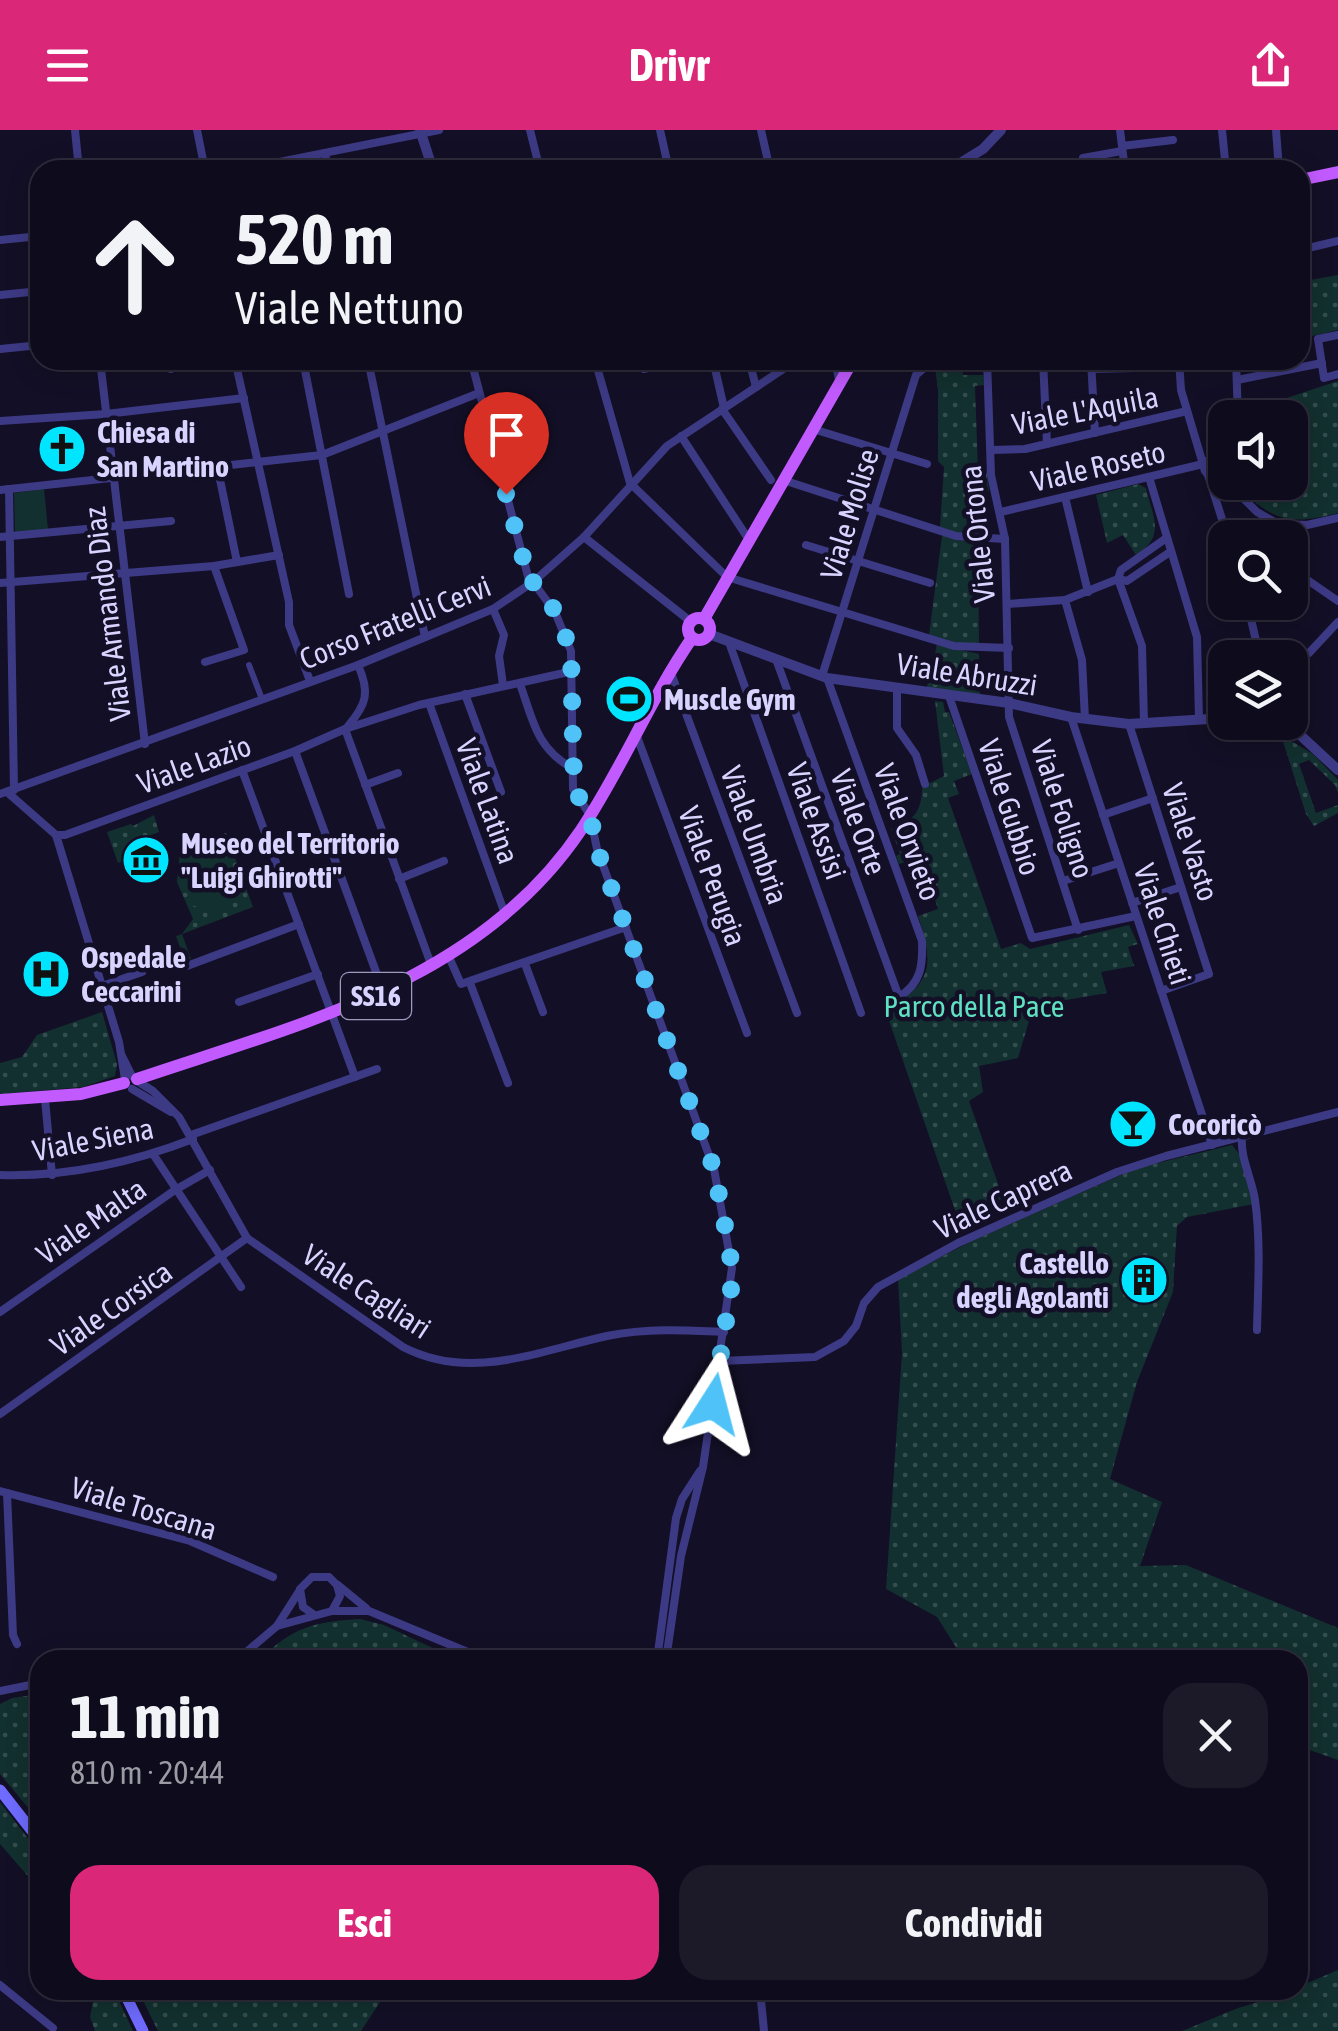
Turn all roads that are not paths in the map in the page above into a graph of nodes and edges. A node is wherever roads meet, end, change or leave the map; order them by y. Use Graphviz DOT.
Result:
graph roads {
  1 [pos="75,130"];
  2 [pos="197,130"];
  3 [pos="439,130"];
  4 [pos="530,130"];
  5 [pos="660,130"];
  6 [pos="760,130"];
  7 [pos="1001,130"];
  8 [pos="1120,130"];
  9 [pos="1222,130"];
  10 [pos="1276,130"];
  11 [pos="421,132"];
  12 [pos="1173,140"];
  13 [pos="1122,149"];
  14 [pos="325,153"];
  15 [pos="1083,158"];
  16 [pos="79,160"];
  17 [pos="203,160"];
  18 [pos="297,160"];
  19 [pos="326,160"];
  20 [pos="430,160"];
  21 [pos="538,160"];
  22 [pos="668,160"];
  23 [pos="768,160"];
  24 [pos="965,160"];
  25 [pos="1124,160"];
  26 [pos="1225,160"];
  27 [pos="1279,160"];
  28 [pos="1338,172"];
  29 [pos="1310,178"];
  30 [pos="30,237"];
  31 [pos="0,240"];
  32 [pos="1338,241"];
  33 [pos="1310,248"];
  34 [pos="30,292"];
  35 [pos="0,295"];
  36 [pos="1338,335"];
  37 [pos="30,346"];
  38 [pos="0,349"];
  39 [pos="1322,363"];
  40 [pos="1310,365"];
  41 [pos="101,370"];
  42 [pos="238,370"];
  43 [pos="306,370"];
  44 [pos="370,370"];
  45 [pos="474,370"];
  46 [pos="598,370"];
  47 [pos="715,370"];
  48 [pos="752,370"];
  49 [pos="782,370"];
  50 [pos="837,370"];
  51 [pos="847,370"];
  52 [pos="922,370"];
  53 [pos="987,370"];
  54 [pos="1043,370"];
  55 [pos="1092,370"];
  56 [pos="1180,370"];
  57 [pos="1236,370"];
  58 [pos="1287,370"];
  59 [pos="1338,374"];
  60 [pos="1236,380"];
  61 [pos="840,383"];
  62 [pos="756,387"];
  63 [pos="480,393"];
  64 [pos="244,398"];
  65 [pos="1237,400"];
  66 [pos="723,408"];
  67 [pos="1187,412"];
  68 [pos="106,414"];
  69 [pos="0,421"];
  70 [pos="813,428"];
  71 [pos="382,430"];
  72 [pos="1094,433"];
  73 [pos="681,436"];
  74 [pos="1047,444"];
  75 [pos="991,450"];
  76 [pos="892,452"];
  77 [pos="322,455"];
  78 [pos="1208,460"];
  79 [pos="258,461"];
  80 [pos="928,464"];
  81 [pos="218,465"];
  82 [pos="1208,472"];
  83 [pos="113,476"];
  84 [pos="1149,477"];
  85 [pos="777,480"];
  86 [pos="630,483"];
  87 [pos="4,490"];
  88 [pos="1065,497"];
  89 [pos="1245,500"];
  90 [pos="874,510"];
  91 [pos="1001,512"];
  92 [pos="1338,518"];
  93 [pos="171,520"];
  94 [pos="1271,520"];
  95 [pos="119,524"];
  96 [pos="1308,524"];
  97 [pos="5,536"];
  98 [pos="584,537"];
  99 [pos="1005,538"];
  100 [pos="1166,539"];
  101 [pos="748,540"];
  102 [pos="806,545"];
  103 [pos="1170,552"];
  104 [pos="279,555"];
  105 [pos="858,561"];
  106 [pos="237,562"];
  107 [pos="214,566"];
  108 [pos="124,573"];
  109 [pos="728,576"];
  110 [pos="1118,579"];
  111 [pos="1308,580"];
  112 [pos="0,583"];
  113 [pos="10,583"];
  114 [pos="532,583"];
  115 [pos="930,583"];
  116 [pos="1088,592"];
  117 [pos="350,594"];
  118 [pos="1065,600"];
  119 [pos="1338,600"];
  120 [pos="1007,604"];
  121 [pos="492,609"];
  122 [pos="842,612"];
  123 [pos="697,620"];
  124 [pos="1338,622"];
  125 [pos="0,630"];
  126 [pos="11,630"];
  127 [pos="709,634"];
  128 [pos="425,637"];
  129 [pos="692,638"];
  130 [pos="730,645"];
  131 [pos="1009,648"];
  132 [pos="1308,652"];
  133 [pos="204,662"];
  134 [pos="777,662"];
  135 [pos="249,665"];
  136 [pos="358,666"];
  137 [pos="573,670"];
  138 [pos="671,673"];
  139 [pos="824,677"];
  140 [pos="310,682"];
  141 [pos="520,684"];
  142 [pos="503,686"];
  143 [pos="898,689"];
  144 [pos="465,694"];
  145 [pos="949,696"];
  146 [pos="0,700"];
  147 [pos="12,700"];
  148 [pos="262,700"];
  149 [pos="429,702"];
  150 [pos="1009,702"];
  151 [pos="1071,717"];
  152 [pos="1085,719"];
  153 [pos="1199,719"];
  154 [pos="1208,719"];
  155 [pos="1144,722"];
  156 [pos="1129,724"];
  157 [pos="344,729"];
  158 [pos="636,734"];
  159 [pos="1305,740"];
  160 [pos="145,744"];
  161 [pos="13,749"];
  162 [pos="0,750"];
  163 [pos="294,751"];
  164 [pos="572,768"];
  165 [pos="242,770"];
  166 [pos="1338,770"];
  167 [pos="398,773"];
  168 [pos="365,784"];
  169 [pos="925,784"];
  170 [pos="7,792"];
  171 [pos="501,792"];
  172 [pos="1153,798"];
  173 [pos="590,815"];
  174 [pos="1103,815"];
  175 [pos="56,834"];
  176 [pos="573,841"];
  177 [pos="597,849"];
  178 [pos="444,862"];
  179 [pos="1119,863"];
  180 [pos="400,879"];
  181 [pos="1062,882"];
  182 [pos="1182,887"];
  183 [pos="1132,902"];
  184 [pos="505,914"];
  185 [pos="1136,916"];
  186 [pos="299,924"];
  187 [pos="626,927"];
  188 [pos="1078,930"];
  189 [pos="449,957"];
  190 [pos="525,964"];
  191 [pos="187,966"];
  192 [pos="432,968"];
  193 [pos="142,972"];
  194 [pos="318,974"];
  195 [pos="470,982"];
  196 [pos="102,986"];
  197 [pos="1161,991"];
  198 [pos="384,992"];
  199 [pos="899,997"];
  200 [pos="239,1002"];
  201 [pos="542,1012"];
  202 [pos="332,1013"];
  203 [pos="797,1013"];
  204 [pos="861,1013"];
  205 [pos="747,1034"];
  206 [pos="377,1070"];
  207 [pos="355,1077"];
  208 [pos="131,1081"];
  209 [pos="508,1084"];
  210 [pos="45,1098"];
  211 [pos="0,1100"];
  212 [pos="1338,1112"];
  213 [pos="192,1137"];
  214 [pos="1242,1137"];
  215 [pos="1212,1145"];
  216 [pos="153,1154"];
  217 [pos="210,1170"];
  218 [pos="0,1176"];
  219 [pos="52,1176"];
  220 [pos="175,1190"];
  221 [pos="247,1238"];
  222 [pos="221,1258"];
  223 [pos="241,1287"];
  224 [pos="0,1312"];
  225 [pos="1257,1330"];
  226 [pos="724,1332"];
  227 [pos="720,1360"];
  228 [pos="0,1414"];
  229 [pos="703,1467"];
  230 [pos="4,1492"];
  231 [pos="272,1576"];
  232 [pos="334,1580"];
  233 [pos="300,1589"];
  234 [pos="332,1611"];
  235 [pos="370,1611"];
  236 [pos="313,1614"];
  237 [pos="277,1626"];
  238 [pos="18,1644"];
  239 [pos="249,1650"];
  240 [pos="463,1650"];
  241 [pos="658,1650"];
  242 [pos="667,1650"];
  243 [pos="30,1685"];
  244 [pos="0,1691"];
  245 [pos="0,1790"];
  246 [pos="30,1828"];
  247 [pos="0,1986"];
  248 [pos="128,2000"];
  249 [pos="759,2000"];
  250 [pos="53,2028"];
  251 [pos="143,2031"];
  252 [pos="764,2031"];
  1 -- 16 [label="street"];
  2 -- 17 [label="street"];
  3 -- 11 [label="street"];
  4 -- 21 [label="street"];
  5 -- 22 [label="street"];
  6 -- 23 [label="street"];
  7 -- 24 [label="street"];
  8 -- 13 [label="street"];
  9 -- 26 [label="street"];
  10 -- 27 [label="street"];
  11 -- 14 [label="street"];
  11 -- 20 [label="street"];
  12 -- 13 [label="street"];
  13 -- 15 [label="street"];
  13 -- 25 [label="street"];
  14 -- 18 [label="street"];
  14 -- 19 [label="street"];
  28 -- 29 [label="main road"];
  30 -- 31 [label="street"];
  32 -- 33 [label="street"];
  34 -- 35 [label="street"];
  36 -- 39 [label="street"];
  37 -- 38 [label="street"];
  39 -- 40 [label="street"];
  39 -- 59 [label="street"];
  41 -- 68 [label="street, Viale Armando Diaz"];
  42 -- 64 [label="street"];
  43 -- 77 [label="street"];
  44 -- 71 [label="street"];
  45 -- 63 [label="street"];
  46 -- 86 [label="street"];
  47 -- 66 [label="street"];
  48 -- 62 [label="street"];
  49 -- 62 [label="street, Corso Fratelli Cervi"];
  50 -- 61 [label="street"];
  51 -- 61 [label="main road"];
  52 -- 76 [label="street, Viale Molise"];
  53 -- 75 [label="street, Viale Ortona"];
  54 -- 74 [label="street"];
  55 -- 72 [label="street"];
  56 -- 67 [label="street"];
  57 -- 60 [label="street"];
  58 -- 60 [label="street"];
  60 -- 65 [label="street"];
  61 -- 70 [label="main road"];
  62 -- 66 [label="street, Corso Fratelli Cervi"];
  63 -- 71 [label="street"];
  63 -- 114 [label="street"];
  64 -- 68 [label="street"];
  64 -- 79 [label="street"];
  66 -- 73 [label="street, Corso Fratelli Cervi"];
  66 -- 85 [label="street"];
  67 -- 72 [label="street, Viale L'Aquila"];
  67 -- 78 [label="street"];
  68 -- 69 [label="street"];
  68 -- 83 [label="street, Viale Armando Diaz"];
  70 -- 76 [label="street"];
  70 -- 85 [label="main road"];
  71 -- 77 [label="street"];
  71 -- 128 [label="street"];
  72 -- 74 [label="street, Viale L'Aquila"];
  73 -- 86 [label="street, Corso Fratelli Cervi"];
  73 -- 101 [label="street"];
  74 -- 75 [label="street, Viale L'Aquila"];
  75 -- 91 [label="street, Viale Ortona"];
  76 -- 80 [label="street"];
  76 -- 90 [label="street, Viale Molise"];
  77 -- 79 [label="street"];
  77 -- 117 [label="street"];
  79 -- 81 [label="street"];
  79 -- 104 [label="street"];
  81 -- 83 [label="street"];
  81 -- 106 [label="street"];
  82 -- 84 [label="street, Viale Roseto"];
  83 -- 87 [label="street"];
  83 -- 95 [label="street, Viale Armando Diaz"];
  84 -- 88 [label="street, Viale Roseto"];
  84 -- 100 [label="street"];
  85 -- 90 [label="street"];
  85 -- 101 [label="main road"];
  86 -- 98 [label="street, Corso Fratelli Cervi"];
  86 -- 109 [label="street"];
  87 -- 97 [label="street"];
  88 -- 91 [label="street, Viale Roseto"];
  88 -- 116 [label="street"];
  89 -- 94 [label="street"];
  90 -- 99 [label="street"];
  90 -- 105 [label="street, Viale Molise"];
  91 -- 99 [label="street, Viale Ortona"];
  92 -- 96 [label="street"];
  93 -- 95 [label="street"];
  95 -- 97 [label="street"];
  95 -- 108 [label="street, Viale Armando Diaz"];
  97 -- 113 [label="street"];
  98 -- 114 [label="street, Corso Fratelli Cervi"];
  98 -- 123 [label="street"];
  99 -- 120 [label="street, Viale Ortona"];
  100 -- 103 [label="street"];
  100 -- 110 [label="street"];
  101 -- 109 [label="main road"];
  102 -- 105 [label="street"];
  103 -- 110 [label="street"];
  103 -- 153 [label="street"];
  104 -- 106 [label="street"];
  104 -- 140 [label="street"];
  105 -- 115 [label="street"];
  105 -- 122 [label="street, Viale Molise"];
  106 -- 107 [label="street"];
  107 -- 108 [label="street"];
  107 -- 133 [label="street"];
  108 -- 113 [label="street"];
  108 -- 160 [label="street, Viale Armando Diaz"];
  109 -- 122 [label="street"];
  109 -- 123 [label="main road"];
  110 -- 116 [label="street"];
  110 -- 155 [label="street"];
  111 -- 119 [label="street"];
  112 -- 113 [label="street"];
  113 -- 126 [label="street"];
  114 -- 121 [label="street, Corso Fratelli Cervi"];
  114 -- 137 [label="street"];
  116 -- 118 [label="street"];
  118 -- 120 [label="street"];
  118 -- 152 [label="street"];
  120 -- 131 [label="street, Viale Ortona"];
  121 -- 128 [label="street, Corso Fratelli Cervi"];
  121 -- 142 [label="street"];
  122 -- 131 [label="street"];
  122 -- 139 [label="street, Viale Molise"];
  123 -- 127 [label="main road"];
  123 -- 129 [label="main road"];
  124 -- 132 [label="street"];
  125 -- 126 [label="street"];
  126 -- 147 [label="street"];
  127 -- 129 [label="main road"];
  127 -- 130 [label="street, Viale Abruzzi"];
  128 -- 136 [label="street, Corso Fratelli Cervi"];
  129 -- 138 [label="main road, SS16"];
  130 -- 134 [label="street, Viale Abruzzi"];
  130 -- 204 [label="street, Viale Assisi"];
  131 -- 150 [label="street, Viale Ortona"];
  134 -- 139 [label="street, Viale Abruzzi"];
  134 -- 199 [label="street, Viale Orte"];
  135 -- 148 [label="street"];
  136 -- 140 [label="street, Corso Fratelli Cervi"];
  136 -- 157 [label="street"];
  137 -- 141 [label="street, Viale Lazio"];
  137 -- 164 [label="street"];
  138 -- 158 [label="main road, SS16"];
  138 -- 203 [label="street, Viale Umbria"];
  139 -- 143 [label="street, Viale Abruzzi"];
  139 -- 199 [label="street, Viale Orvieto"];
  140 -- 148 [label="street, Corso Fratelli Cervi"];
  141 -- 142 [label="street, Viale Lazio"];
  141 -- 164 [label="street"];
  142 -- 144 [label="street, Viale Lazio"];
  143 -- 145 [label="street, Viale Abruzzi"];
  143 -- 169 [label="street"];
  144 -- 149 [label="street, Viale Lazio"];
  144 -- 171 [label="street"];
  145 -- 150 [label="street, Viale Abruzzi"];
  145 -- 188 [label="street, Viale Gubbio"];
  146 -- 147 [label="street"];
  147 -- 161 [label="street"];
  148 -- 160 [label="street, Corso Fratelli Cervi"];
  149 -- 157 [label="street, Viale Lazio"];
  149 -- 184 [label="street, Viale Latina"];
  150 -- 151 [label="street, Viale Abruzzi"];
  150 -- 181 [label="street, Viale Foligno"];
  151 -- 152 [label="street, Viale Abruzzi"];
  151 -- 174 [label="street, Viale Chieti"];
  152 -- 156 [label="street, Viale Abruzzi"];
  153 -- 154 [label="street, Viale Abruzzi"];
  153 -- 155 [label="street, Viale Abruzzi"];
  155 -- 156 [label="street, Viale Abruzzi"];
  156 -- 172 [label="street, Viale Vasto"];
  157 -- 163 [label="street, Viale Lazio"];
  157 -- 168 [label="street"];
  158 -- 173 [label="main road, SS16"];
  158 -- 205 [label="street, Viale Perugia"];
  159 -- 166 [label="street"];
  160 -- 170 [label="street, Corso Fratelli Cervi"];
  161 -- 162 [label="street"];
  161 -- 170 [label="street"];
  163 -- 165 [label="street, Viale Lazio"];
  163 -- 198 [label="street"];
  164 -- 173 [label="street"];
  165 -- 175 [label="street, Viale Lazio"];
  165 -- 186 [label="street"];
  167 -- 168 [label="street"];
  168 -- 180 [label="street"];
  170 -- 175 [label="street"];
  172 -- 174 [label="street"];
  172 -- 182 [label="street, Viale Vasto"];
  173 -- 176 [label="main road, SS16"];
  173 -- 177 [label="street"];
  174 -- 179 [label="street, Viale Chieti"];
  175 -- 196 [label="street"];
  176 -- 177 [label="street"];
  176 -- 184 [label="main road, SS16"];
  177 -- 187 [label="street"];
  178 -- 180 [label="street"];
  179 -- 181 [label="street"];
  179 -- 183 [label="street, Viale Chieti"];
  180 -- 192 [label="street"];
  181 -- 188 [label="street, Viale Foligno"];
  182 -- 183 [label="street"];
  182 -- 197 [label="street, Viale Vasto"];
  183 -- 185 [label="street, Viale Chieti"];
  184 -- 189 [label="main road, SS16"];
  185 -- 188 [label="street"];
  185 -- 197 [label="street, Viale Chieti"];
  186 -- 191 [label="street"];
  186 -- 194 [label="street"];
  187 -- 190 [label="street"];
  187 -- 226 [label="street"];
  189 -- 192 [label="main road, SS16"];
  189 -- 195 [label="street"];
  190 -- 195 [label="street"];
  190 -- 201 [label="street"];
  192 -- 198 [label="main road, SS16"];
  193 -- 196 [label="street"];
  194 -- 200 [label="street"];
  194 -- 202 [label="street"];
  195 -- 209 [label="street"];
  196 -- 208 [label="street"];
  197 -- 215 [label="street, Viale Chieti"];
  198 -- 202 [label="main road, SS16"];
  202 -- 207 [label="street"];
  202 -- 208 [label="main road, SS16"];
  206 -- 207 [label="street, Viale Siena"];
  207 -- 213 [label="street, Viale Siena"];
  208 -- 210 [label="main road, SS16"];
  208 -- 213 [label="street, Viale Cagliari"];
  210 -- 211 [label="main road, SS16"];
  210 -- 219 [label="street"];
  212 -- 214 [label="street, Viale Caprera"];
  213 -- 216 [label="street, Viale Siena"];
  213 -- 217 [label="street, Viale Cagliari"];
  214 -- 215 [label="street, Viale Caprera"];
  214 -- 225 [label="street"];
  215 -- 227 [label="street, Viale Caprera"];
  216 -- 219 [label="street, Viale Siena"];
  216 -- 220 [label="street"];
  217 -- 220 [label="street, Viale Malta"];
  217 -- 221 [label="street, Viale Cagliari"];
  218 -- 219 [label="street, Viale Siena"];
  220 -- 222 [label="street"];
  220 -- 224 [label="street, Viale Malta"];
  221 -- 222 [label="street, Viale Corsica"];
  221 -- 226 [label="street, Viale Cagliari"];
  222 -- 223 [label="street"];
  222 -- 228 [label="street, Viale Corsica"];
  226 -- 227 [label="street"];
  227 -- 229 [label="street"];
  229 -- 241 [label="street"];
  229 -- 242 [label="street"];
  230 -- 231 [label="street, Viale Toscana"];
  230 -- 238 [label="street"];
  232 -- 233 [label="street"];
  232 -- 234 [label="street"];
  232 -- 235 [label="street"];
  233 -- 236 [label="street"];
  233 -- 237 [label="street"];
  234 -- 235 [label="street"];
  234 -- 236 [label="street"];
  235 -- 240 [label="street"];
  236 -- 237 [label="street"];
  237 -- 239 [label="street"];
  243 -- 244 [label="street"];
  245 -- 246 [label="main road"];
  247 -- 250 [label="street"];
  248 -- 251 [label="main road"];
  249 -- 252 [label="street"];
}
